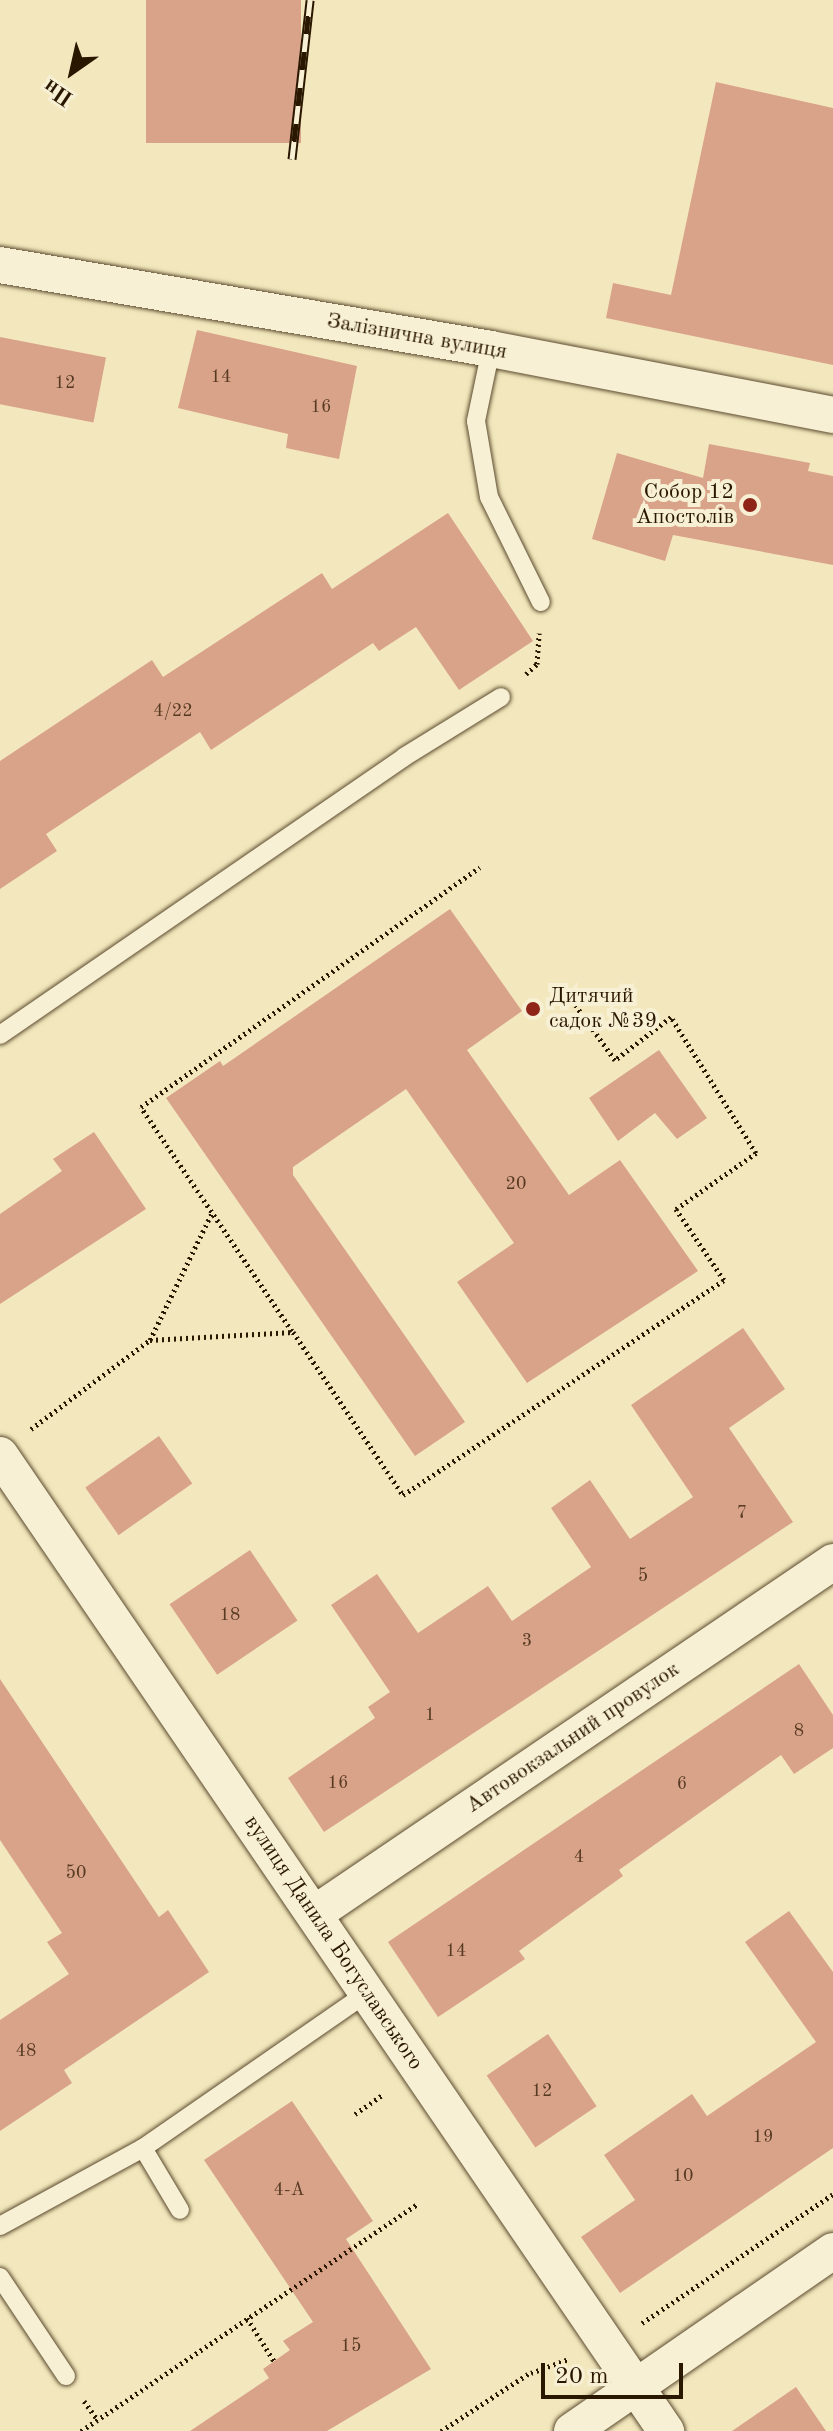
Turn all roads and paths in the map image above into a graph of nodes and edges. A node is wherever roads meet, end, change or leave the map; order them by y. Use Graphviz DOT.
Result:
graph roads {
  1 [pos="0,265"];
  2 [pos="491,349"];
  3 [pos="833,415"];
  4 [pos="541,602"];
  5 [pos="501,697"];
  6 [pos="480,867"];
  7 [pos="576,1006"];
  8 [pos="0,1035"];
  9 [pos="212,1212"];
  10 [pos="293,1332"];
  11 [pos="150,1340"];
  12 [pos="13,1444"];
  13 [pos="833,1562"];
  14 [pos="314,1914"];
  15 [pos="367,1993"];
  16 [pos="143,2148"];
  17 [pos="833,2194"];
  18 [pos="418,2204"];
  19 [pos="180,2210"];
  20 [pos="0,2226"];
  21 [pos="833,2251"];
  22 [pos="0,2277"];
  23 [pos="247,2318"];
  24 [pos="611,2344"];
  25 [pos="274,2361"];
  26 [pos="66,2376"];
  27 [pos="635,2385"];
  28 [pos="81,2431"];
  29 [pos="441,2431"];
  30 [pos="572,2431"];
  31 [pos="666,2431"];
  1 -- 2 [label="street, Залізнична вулиця"];
  2 -- 3 [label="street, Залізнична вулиця"];
  2 -- 4 [label="lane"];
  4 -- 5 [label="path"];
  5 -- 8 [label="lane"];
  6 -- 9 [label="path"];
  7 -- 10 [label="path"];
  9 -- 10 [label="path"];
  9 -- 11 [label="path"];
  10 -- 11 [label="path"];
  11 -- 12 [label="path"];
  12 -- 14 [label="street, вулиця Данила Богуславського"];
  13 -- 14 [label="street, Автовокзальний провулок"];
  14 -- 15 [label="street, вулиця Данила Богуславського"];
  15 -- 16 [label="lane"];
  15 -- 24 [label="street, вулиця Данила Богуславського"];
  16 -- 19 [label="lane"];
  16 -- 20 [label="lane"];
  17 -- 24 [label="path"];
  18 -- 23 [label="path"];
  21 -- 27 [label="street"];
  22 -- 26 [label="lane"];
  23 -- 25 [label="path"];
  23 -- 28 [label="path"];
  24 -- 27 [label="street, вулиця Данила Богуславського"];
  24 -- 29 [label="path"];
  27 -- 30 [label="street"];
  27 -- 31 [label="street, вулиця Данила Богуславського"];
}
